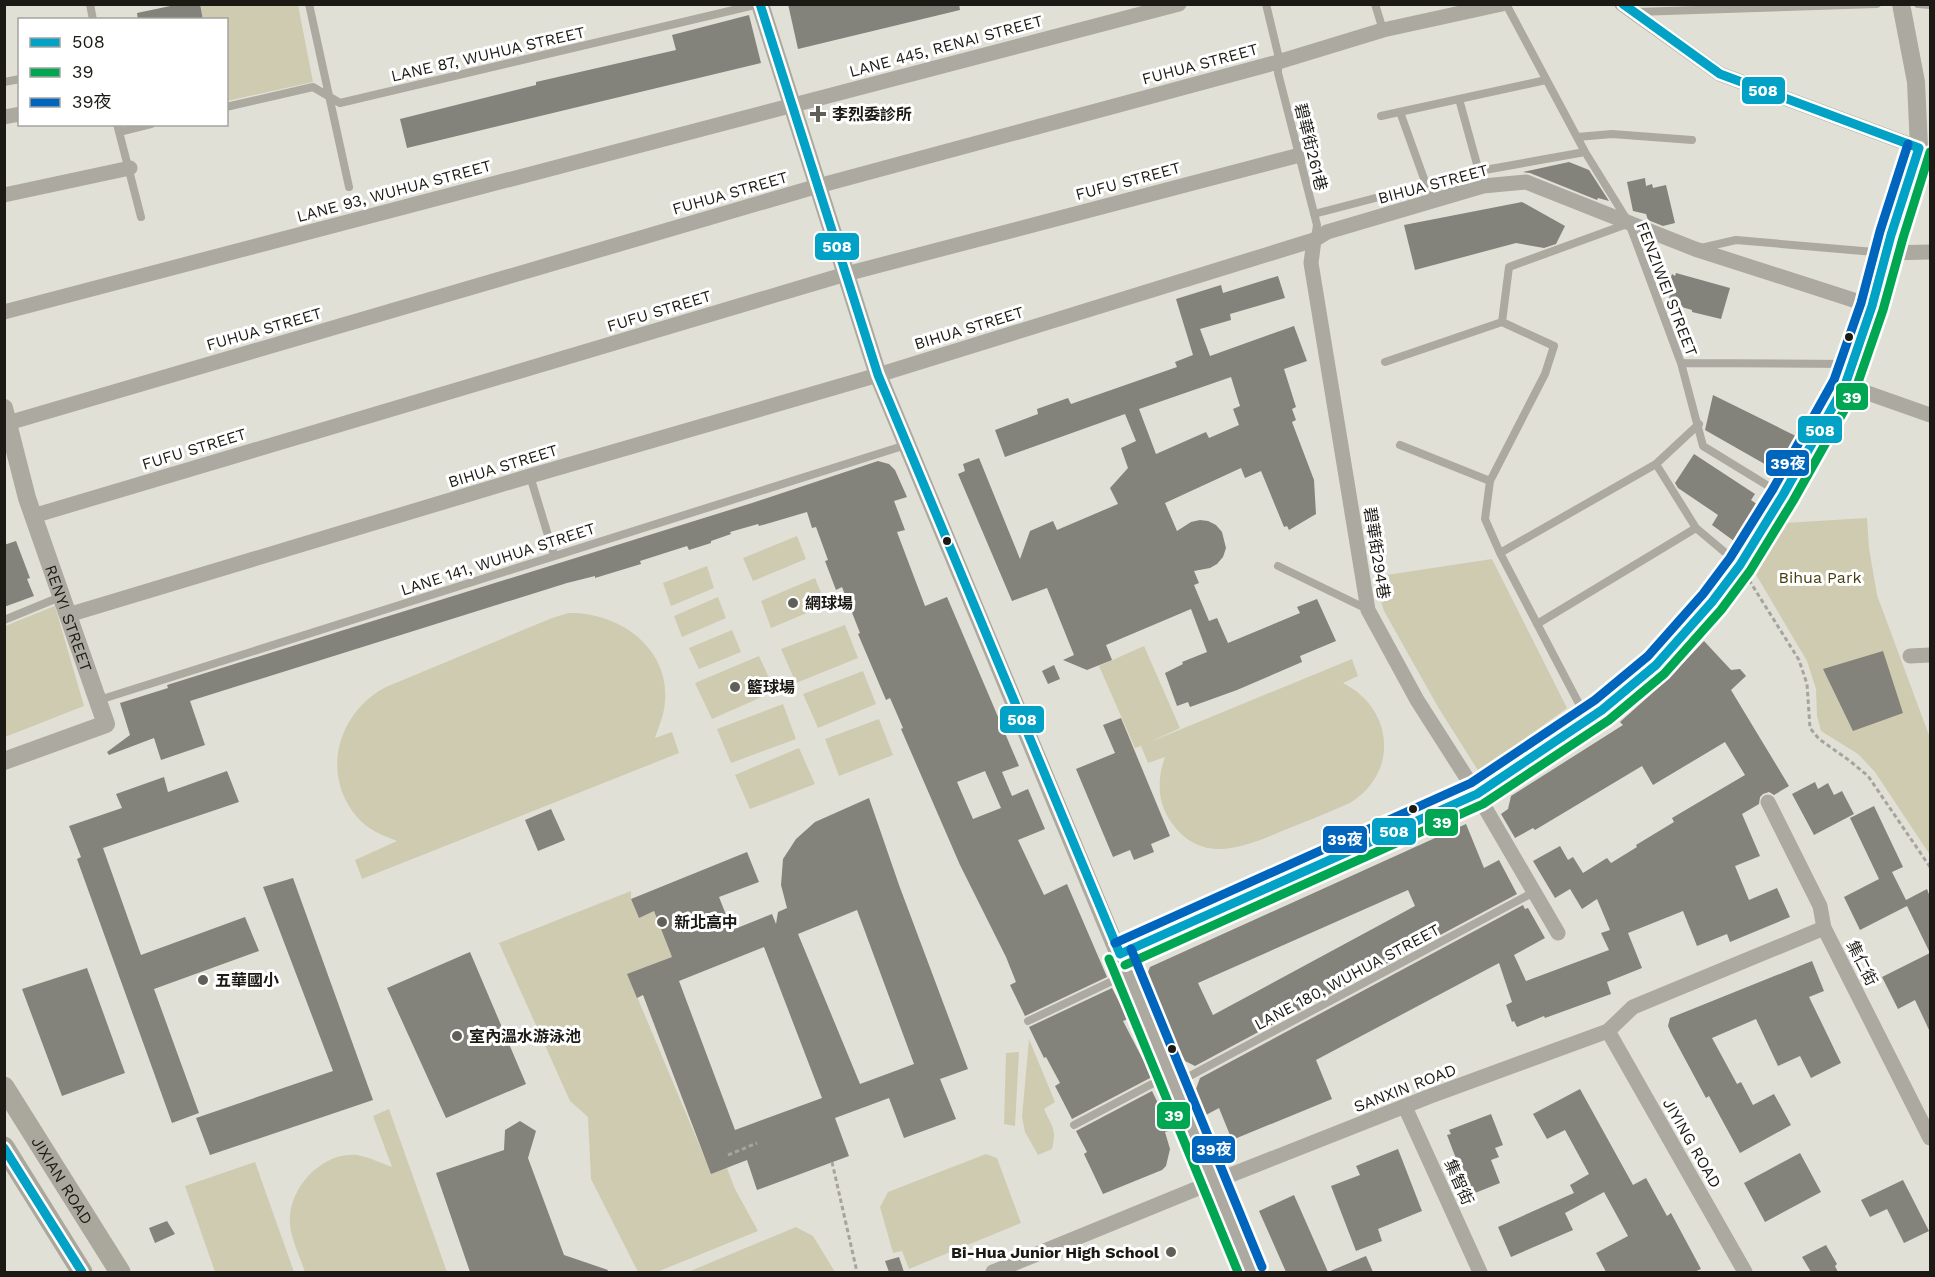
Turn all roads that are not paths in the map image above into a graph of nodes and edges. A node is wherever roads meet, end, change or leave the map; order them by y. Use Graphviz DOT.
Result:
graph roads {
  1 [pos="309,4"];
  2 [pos="760,4"];
  3 [pos="1266,4"];
  4 [pos="1375,4"];
  5 [pos="1504,4"];
  6 [pos="1877,4"];
  7 [pos="1901,4"];
  8 [pos="1918,4"];
  9 [pos="1171,5"];
  10 [pos="1930,5"];
  11 [pos="1628,9"];
  12 [pos="1383,30"];
  13 [pos="1278,62"];
  14 [pos="1546,80"];
  15 [pos="329,96"];
  16 [pos="1459,99"];
  17 [pos="792,105"];
  18 [pos="228,107"];
  19 [pos="1400,112"];
  20 [pos="1381,116"];
  21 [pos="135,126"];
  22 [pos="118,128"];
  23 [pos="1577,137"];
  24 [pos="1692,140"];
  25 [pos="1925,150"];
  26 [pos="1585,152"];
  27 [pos="1300,154"];
  28 [pos="1930,165"];
  29 [pos="130,168"];
  30 [pos="1479,171"];
  31 [pos="1425,185"];
  32 [pos="818,186"];
  33 [pos="1483,186"];
  34 [pos="350,187"];
  35 [pos="4,195"];
  36 [pos="1432,201"];
  37 [pos="1314,214"];
  38 [pos="141,217"];
  39 [pos="1629,223"];
  40 [pos="1314,240"];
  41 [pos="1695,249"];
  42 [pos="1930,252"];
  43 [pos="1887,253"];
  44 [pos="846,274"];
  45 [pos="1872,306"];
  46 [pos="4,312"];
  47 [pos="1502,322"];
  48 [pos="1385,362"];
  49 [pos="1681,363"];
  50 [pos="1853,364"];
  51 [pos="878,375"];
  52 [pos="1845,384"];
  53 [pos="1930,415"];
  54 [pos="6,416"];
  55 [pos="1699,424"];
  56 [pos="907,445"];
  57 [pos="1400,445"];
  58 [pos="1656,464"];
  59 [pos="530,476"];
  60 [pos="1490,481"];
  61 [pos="1783,495"];
  62 [pos="33,516"];
  63 [pos="1696,528"];
  64 [pos="1500,553"];
  65 [pos="554,555"];
  66 [pos="1740,565"];
  67 [pos="1278,566"];
  68 [pos="62,597"];
  69 [pos="1368,610"];
  70 [pos="68,615"];
  71 [pos="4,620"];
  72 [pos="1537,624"];
  73 [pos="1930,655"];
  74 [pos="1910,656"];
  75 [pos="98,700"];
  76 [pos="1587,719"];
  77 [pos="4,761"];
  78 [pos="1477,794"];
  79 [pos="1768,802"];
  80 [pos="1534,892"];
  81 [pos="1824,928"];
  82 [pos="1558,933"];
  83 [pos="1120,954"];
  84 [pos="1128,974"];
  85 [pos="1028,1021"];
  86 [pos="1608,1030"];
  87 [pos="1171,1080"];
  88 [pos="4,1087"];
  89 [pos="1405,1107"];
  90 [pos="1074,1125"];
  91 [pos="1930,1138"];
  92 [pos="4,1147"];
  93 [pos="1213,1182"];
  94 [pos="82,1272"];
  95 [pos="120,1272"];
  96 [pos="993,1272"];
  97 [pos="1251,1272"];
  98 [pos="1480,1272"];
  99 [pos="1745,1272"];
  1 -- 15 [label="lane"];
  2 -- 15 [label="lane, LANE 87, WUHUA STREET"];
  2 -- 17 [label="street"];
  3 -- 13 [label="lane, 碧華街261巷"];
  4 -- 12 [label="lane"];
  5 -- 12 [label="street, FUHUA STREET"];
  5 -- 14 [label="lane, FENZIWEI STREET"];
  6 -- 11 [label="lane"];
  7 -- 25 [label="street"];
  8 -- 10 [label="lane"];
  9 -- 17 [label="street, LANE 445, RENAI STREET"];
  11 -- 25 [label="street"];
  12 -- 13 [label="street, FUHUA STREET"];
  13 -- 27 [label="lane, 碧華街261巷"];
  13 -- 32 [label="street, FUHUA STREET"];
  14 -- 16 [label="lane"];
  14 -- 23 [label="lane, FENZIWEI STREET"];
  15 -- 18 [label="lane, LANE 87, WUHUA STREET"];
  15 -- 34 [label="lane"];
  16 -- 19 [label="lane"];
  16 -- 30 [label="lane"];
  17 -- 32 [label="street"];
  17 -- 46 [label="street, LANE 93, WUHUA STREET"];
  19 -- 20 [label="lane"];
  19 -- 31 [label="lane"];
  21 -- 22 [label="lane"];
  22 -- 29 [label="lane"];
  23 -- 24 [label="lane"];
  23 -- 26 [label="lane, FENZIWEI STREET"];
  25 -- 28 [label="lane"];
  25 -- 43 [label="street"];
  26 -- 30 [label="lane"];
  26 -- 39 [label="lane, FENZIWEI STREET"];
  27 -- 37 [label="lane, 碧華街261巷"];
  27 -- 44 [label="street, FUFU STREET"];
  29 -- 35 [label="street"];
  29 -- 38 [label="lane"];
  30 -- 31 [label="lane"];
  30 -- 33 [label="lane"];
  31 -- 36 [label="lane"];
  31 -- 37 [label="lane"];
  32 -- 44 [label="street"];
  32 -- 54 [label="street, FUHUA STREET"];
  33 -- 36 [label="street, BIHUA STREET"];
  33 -- 39 [label="street, BIHUA STREET"];
  36 -- 40 [label="street, BIHUA STREET"];
  37 -- 40 [label="lane, 碧華街261巷"];
  39 -- 41 [label="street, BIHUA STREET"];
  39 -- 47 [label="lane"];
  39 -- 49 [label="lane, FENZIWEI STREET"];
  40 -- 51 [label="street, BIHUA STREET"];
  40 -- 69 [label="street, 碧華街294巷"];
  41 -- 43 [label="lane"];
  41 -- 45 [label="street, BIHUA STREET"];
  42 -- 43 [label="street"];
  43 -- 45 [label="street"];
  44 -- 51 [label="street"];
  44 -- 62 [label="street, FUFU STREET"];
  45 -- 50 [label="street"];
  47 -- 48 [label="lane"];
  47 -- 60 [label="lane"];
  49 -- 50 [label="lane"];
  49 -- 55 [label="lane, FENZIWEI STREET"];
  50 -- 52 [label="street"];
  51 -- 56 [label="street"];
  51 -- 59 [label="street, BIHUA STREET"];
  52 -- 53 [label="street"];
  52 -- 61 [label="street"];
  54 -- 62 [label="street, RENYI STREET"];
  55 -- 58 [label="lane"];
  55 -- 61 [label="lane, FENZIWEI STREET"];
  56 -- 65 [label="lane, LANE 141, WUHUA STREET"];
  56 -- 83 [label="street"];
  57 -- 60 [label="lane"];
  58 -- 63 [label="lane"];
  58 -- 64 [label="lane"];
  59 -- 65 [label="lane"];
  59 -- 70 [label="street, BIHUA STREET"];
  60 -- 64 [label="lane"];
  61 -- 66 [label="street"];
  62 -- 68 [label="street, RENYI STREET"];
  63 -- 66 [label="lane"];
  63 -- 72 [label="lane"];
  64 -- 72 [label="lane"];
  65 -- 75 [label="lane, LANE 141, WUHUA STREET"];
  66 -- 76 [label="street"];
  67 -- 69 [label="lane"];
  68 -- 70 [label="street, RENYI STREET"];
  68 -- 71 [label="lane"];
  69 -- 78 [label="street, 碧華街294巷"];
  70 -- 75 [label="street, RENYI STREET"];
  72 -- 76 [label="lane"];
  73 -- 74 [label="street"];
  75 -- 77 [label="street, RENYI STREET"];
  76 -- 78 [label="street"];
  78 -- 80 [label="street, 碧華街294巷"];
  78 -- 83 [label="street"];
  79 -- 81 [label="street, 集仁街"];
  80 -- 82 [label="street, 碧華街294巷"];
  80 -- 87 [label="lane, LANE 180, WUHUA STREET"];
  81 -- 86 [label="street, SANXIN ROAD"];
  81 -- 91 [label="street, 集仁街"];
  83 -- 84 [label="street"];
  84 -- 85 [label="lane"];
  84 -- 87 [label="street"];
  86 -- 89 [label="street, SANXIN ROAD"];
  86 -- 99 [label="street, JIYING ROAD"];
  87 -- 90 [label="lane, LANE 180, WUHUA STREET"];
  87 -- 93 [label="street"];
  88 -- 95 [label="main road, JIXIAN ROAD"];
  89 -- 93 [label="street, SANXIN ROAD"];
  89 -- 98 [label="street, 集智街"];
  92 -- 94 [label="main road, JIXIAN ROAD"];
  93 -- 96 [label="street, SANXIN ROAD"];
  93 -- 97 [label="street"];
}
